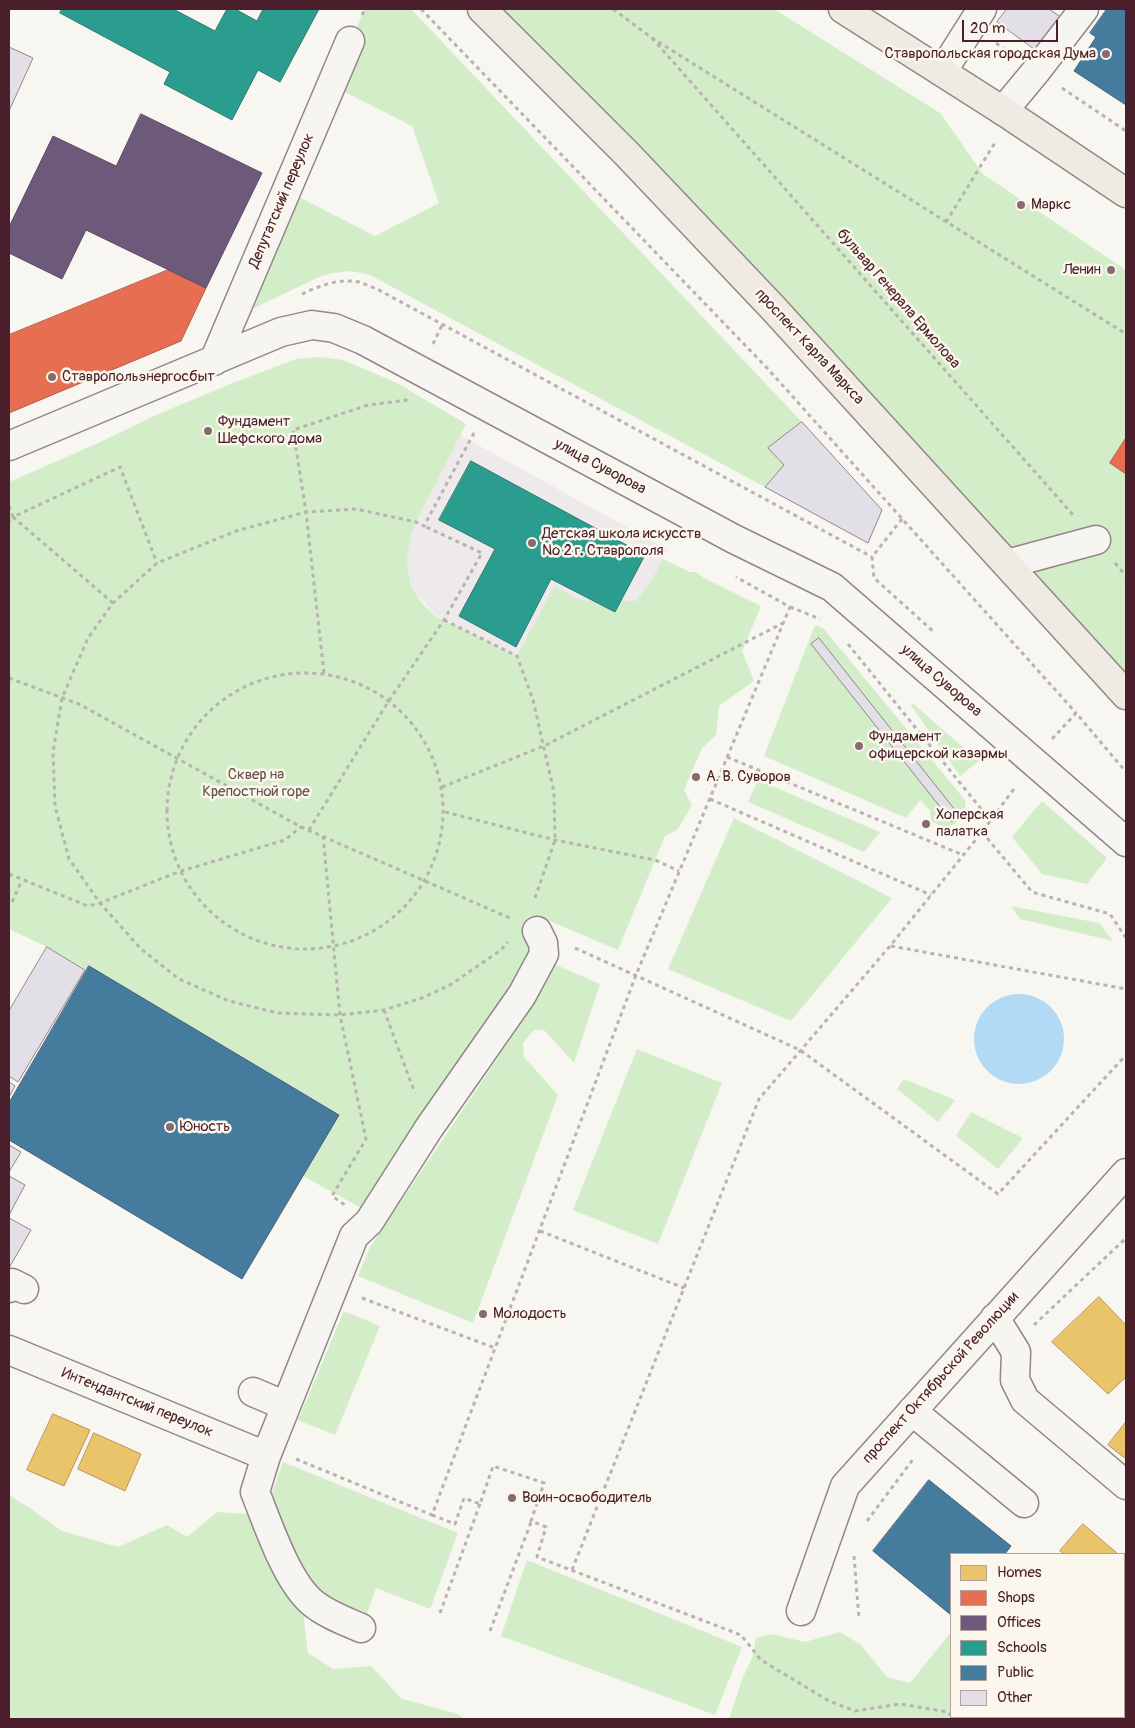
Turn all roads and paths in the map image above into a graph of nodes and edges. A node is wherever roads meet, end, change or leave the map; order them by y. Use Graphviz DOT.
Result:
graph roads {
  1 [pos="421,9"];
  2 [pos="482,9"];
  3 [pos="613,9"];
  4 [pos="843,9"];
  5 [pos="982,9"];
  6 [pos="1084,9"];
  7 [pos="652,38"];
  8 [pos="350,41"];
  9 [pos="942,72"];
  10 [pos="1007,113"];
  11 [pos="1126,193"];
  12 [pos="946,222"];
  13 [pos="1126,334"];
  14 [pos="214,361"];
  15 [pos="413,399"];
  16 [pos="470,427"];
  17 [pos="9,446"];
  18 [pos="9,506"];
  19 [pos="306,512"];
  20 [pos="13,517"];
  21 [pos="902,519"];
  22 [pos="9,522"];
  23 [pos="424,526"];
  24 [pos="1096,540"];
  25 [pos="158,563"];
  26 [pos="1007,564"];
  27 [pos="732,574"];
  28 [pos="1126,576"];
  29 [pos="113,603"];
  30 [pos="444,620"];
  31 [pos="783,623"];
  32 [pos="941,638"];
  33 [pos="844,639"];
  34 [pos="324,673"];
  35 [pos="9,678"];
  36 [pos="1126,695"];
  37 [pos="62,698"];
  38 [pos="388,702"];
  39 [pos="1076,713"];
  40 [pos="1053,738"];
  41 [pos="1060,744"];
  42 [pos="544,746"];
  43 [pos="727,757"];
  44 [pos="175,758"];
  45 [pos="1033,761"];
  46 [pos="1126,772"];
  47 [pos="442,787"];
  48 [pos="710,799"];
  49 [pos="445,812"];
  50 [pos="990,820"];
  51 [pos="301,827"];
  52 [pos="309,830"];
  53 [pos="982,832"];
  54 [pos="322,835"];
  55 [pos="555,840"];
  56 [pos="1126,842"];
  57 [pos="963,855"];
  58 [pos="679,870"];
  59 [pos="178,872"];
  60 [pos="9,874"];
  61 [pos="22,880"];
  62 [pos="426,882"];
  63 [pos="932,895"];
  64 [pos="12,902"];
  65 [pos="100,903"];
  66 [pos="530,928"];
  67 [pos="1126,938"];
  68 [pos="890,946"];
  69 [pos="574,948"];
  70 [pos="332,949"];
  71 [pos="636,975"];
  72 [pos="1126,989"];
  73 [pos="384,1010"];
  74 [pos="340,1015"];
  75 [pos="800,1050"];
  76 [pos="1126,1055"];
  77 [pos="429,1128"];
  78 [pos="1126,1173"];
  79 [pos="369,1222"];
  80 [pos="540,1231"];
  81 [pos="334,1287"];
  82 [pos="684,1288"];
  83 [pos="995,1318"];
  84 [pos="495,1348"];
  85 [pos="9,1350"];
  86 [pos="253,1392"];
  87 [pos="286,1406"];
  88 [pos="912,1411"];
  89 [pos="268,1451"];
  90 [pos="1126,1485"];
  91 [pos="1024,1503"];
  92 [pos="480,1504"];
  93 [pos="432,1515"];
  94 [pos="531,1521"];
  95 [pos="572,1570"];
  96 [pos="801,1611"];
  97 [pos="440,1613"];
  98 [pos="362,1628"];
  99 [pos="490,1631"];
  100 [pos="950,1714"];
  1 -- 21 [label="path"];
  2 -- 26 [label="main road, проспект Карла Маркса"];
  3 -- 7 [label="path, бульвар Генерала Ермолова"];
  4 -- 9 [label="main road"];
  5 -- 9 [label="street"];
  6 -- 10 [label="street"];
  7 -- 12 [label="path, бульвар Генерала Ермолова"];
  7 -- 24 [label="path, бульвар Генерала Ермолова"];
  8 -- 14 [label="street, Депутатский переулок"];
  9 -- 10 [label="main road"];
  10 -- 11 [label="main road"];
  10 -- 12 [label="path"];
  12 -- 13 [label="path, бульвар Генерала Ермолова"];
  14 -- 17 [label="street, улица Суворова"];
  14 -- 45 [label="street, улица Суворова"];
  15 -- 19 [label="path"];
  16 -- 23 [label="path"];
  18 -- 20 [label="path"];
  19 -- 23 [label="path"];
  19 -- 25 [label="path"];
  19 -- 34 [label="path"];
  20 -- 22 [label="path"];
  20 -- 25 [label="path"];
  20 -- 29 [label="path"];
  21 -- 32 [label="path"];
  21 -- 39 [label="path"];
  23 -- 30 [label="path"];
  24 -- 26 [label="street"];
  24 -- 28 [label="path, бульвар Генерала Ермолова"];
  25 -- 29 [label="path"];
  26 -- 36 [label="main road, проспект Карла Маркса"];
  27 -- 31 [label="path"];
  29 -- 37 [label="path"];
  30 -- 38 [label="path"];
  30 -- 42 [label="path"];
  31 -- 42 [label="path"];
  31 -- 43 [label="path"];
  33 -- 50 [label="path"];
  34 -- 38 [label="path"];
  34 -- 44 [label="path"];
  35 -- 37 [label="path"];
  37 -- 44 [label="path"];
  37 -- 65 [label="path"];
  38 -- 47 [label="path"];
  38 -- 52 [label="path"];
  39 -- 40 [label="path"];
  39 -- 46 [label="path"];
  40 -- 41 [label="path"];
  40 -- 45 [label="path"];
  42 -- 47 [label="path"];
  42 -- 55 [label="path"];
  43 -- 48 [label="path"];
  43 -- 57 [label="path"];
  44 -- 51 [label="path"];
  44 -- 59 [label="path"];
  45 -- 50 [label="path"];
  45 -- 56 [label="street, улица Суворова"];
  47 -- 49 [label="path"];
  48 -- 58 [label="path"];
  48 -- 63 [label="path"];
  49 -- 55 [label="path"];
  49 -- 62 [label="path"];
  50 -- 53 [label="path"];
  51 -- 52 [label="path"];
  51 -- 59 [label="path"];
  52 -- 54 [label="path"];
  53 -- 57 [label="path"];
  53 -- 67 [label="path"];
  54 -- 62 [label="path"];
  54 -- 70 [label="path"];
  55 -- 58 [label="path"];
  55 -- 66 [label="path"];
  57 -- 63 [label="path"];
  58 -- 71 [label="path"];
  59 -- 65 [label="path"];
  59 -- 70 [label="path"];
  60 -- 61 [label="path"];
  61 -- 64 [label="path"];
  61 -- 65 [label="path"];
  62 -- 66 [label="path"];
  62 -- 70 [label="path"];
  63 -- 68 [label="path"];
  65 -- 74 [label="path"];
  66 -- 73 [label="path"];
  66 -- 77 [label="street"];
  68 -- 72 [label="path"];
  68 -- 75 [label="path"];
  69 -- 71 [label="path"];
  70 -- 74 [label="path"];
  71 -- 75 [label="path"];
  71 -- 80 [label="path"];
  73 -- 74 [label="path"];
  73 -- 77 [label="path"];
  74 -- 79 [label="path"];
  75 -- 76 [label="path"];
  75 -- 82 [label="path"];
  77 -- 79 [label="street"];
  78 -- 83 [label="street, проспект Октябрьской Революции"];
  79 -- 81 [label="street"];
  80 -- 82 [label="path"];
  80 -- 84 [label="path"];
  81 -- 84 [label="path"];
  81 -- 87 [label="street"];
  82 -- 95 [label="path"];
  83 -- 88 [label="street, проспект Октябрьской Революции"];
  83 -- 90 [label="street"];
  84 -- 93 [label="path"];
  85 -- 89 [label="street, Интендантский переулок"];
  86 -- 87 [label="street"];
  87 -- 89 [label="street"];
  88 -- 91 [label="street"];
  88 -- 96 [label="street, проспект Октябрьской Революции"];
  89 -- 93 [label="path"];
  89 -- 98 [label="street"];
  92 -- 93 [label="path"];
  92 -- 94 [label="path"];
  92 -- 97 [label="path"];
  94 -- 95 [label="path"];
  94 -- 99 [label="path"];
  95 -- 100 [label="path"];
}
